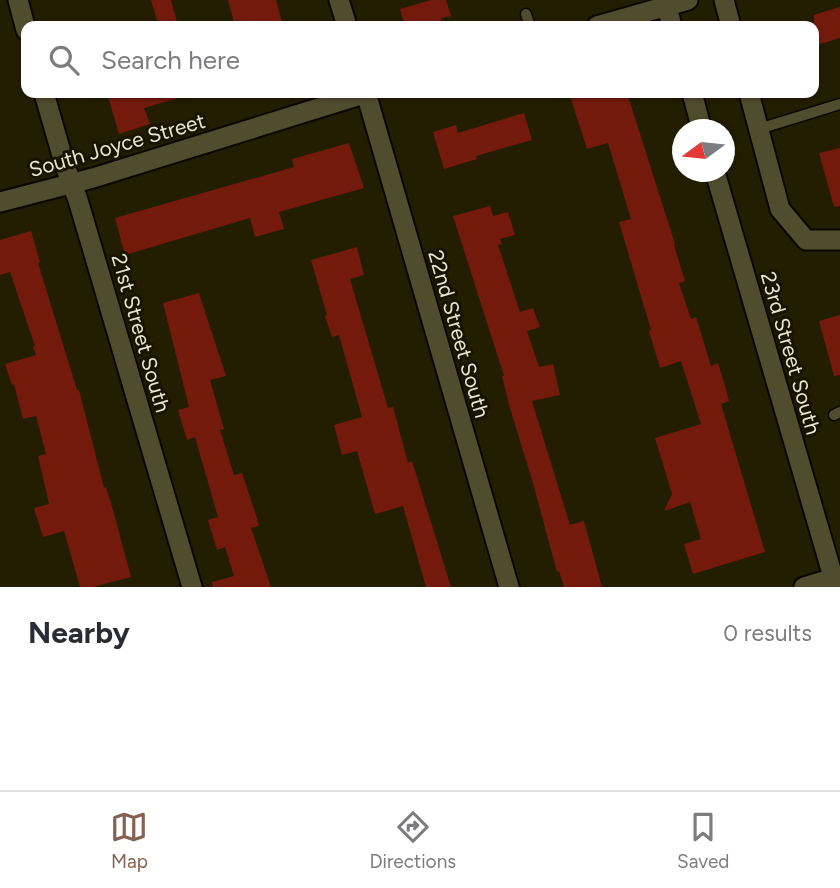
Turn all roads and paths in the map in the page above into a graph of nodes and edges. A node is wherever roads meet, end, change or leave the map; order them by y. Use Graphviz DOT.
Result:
graph roads {
  1 [pos="18,0"];
  2 [pos="339,0"];
  3 [pos="688,0"];
  4 [pos="724,0"];
  5 [pos="666,3"];
  6 [pos="526,14"];
  7 [pos="24,21"];
  8 [pos="345,21"];
  9 [pos="528,21"];
  10 [pos="612,21"];
  11 [pos="671,21"];
  12 [pos="730,21"];
  13 [pos="46,98"];
  14 [pos="350,98"];
  15 [pos="367,98"];
  16 [pos="693,98"];
  17 [pos="750,98"];
  18 [pos="840,104"];
  19 [pos="699,119"];
  20 [pos="759,129"];
  21 [pos="718,182"];
  22 [pos="72,183"];
  23 [pos="0,202"];
  24 [pos="840,240"];
  25 [pos="836,580"];
  26 [pos="192,587"];
  27 [pos="509,587"];
  28 [pos="804,587"];
  1 -- 7 [label="street"];
  2 -- 8 [label="street"];
  3 -- 5 [label="street"];
  4 -- 12 [label="street"];
  5 -- 10 [label="street"];
  5 -- 11 [label="street"];
  6 -- 9 [label="lane"];
  13 -- 22 [label="street, 21st Street South"];
  14 -- 22 [label="street, South Joyce Street"];
  15 -- 27 [label="street, 22nd Street South"];
  16 -- 19 [label="street"];
  17 -- 20 [label="street"];
  18 -- 20 [label="lane"];
  20 -- 24 [label="street"];
  21 -- 25 [label="street, 23rd Street South"];
  22 -- 23 [label="street, South Joyce Street"];
  22 -- 26 [label="street, 21st Street South"];
  25 -- 28 [label="street"];
}
